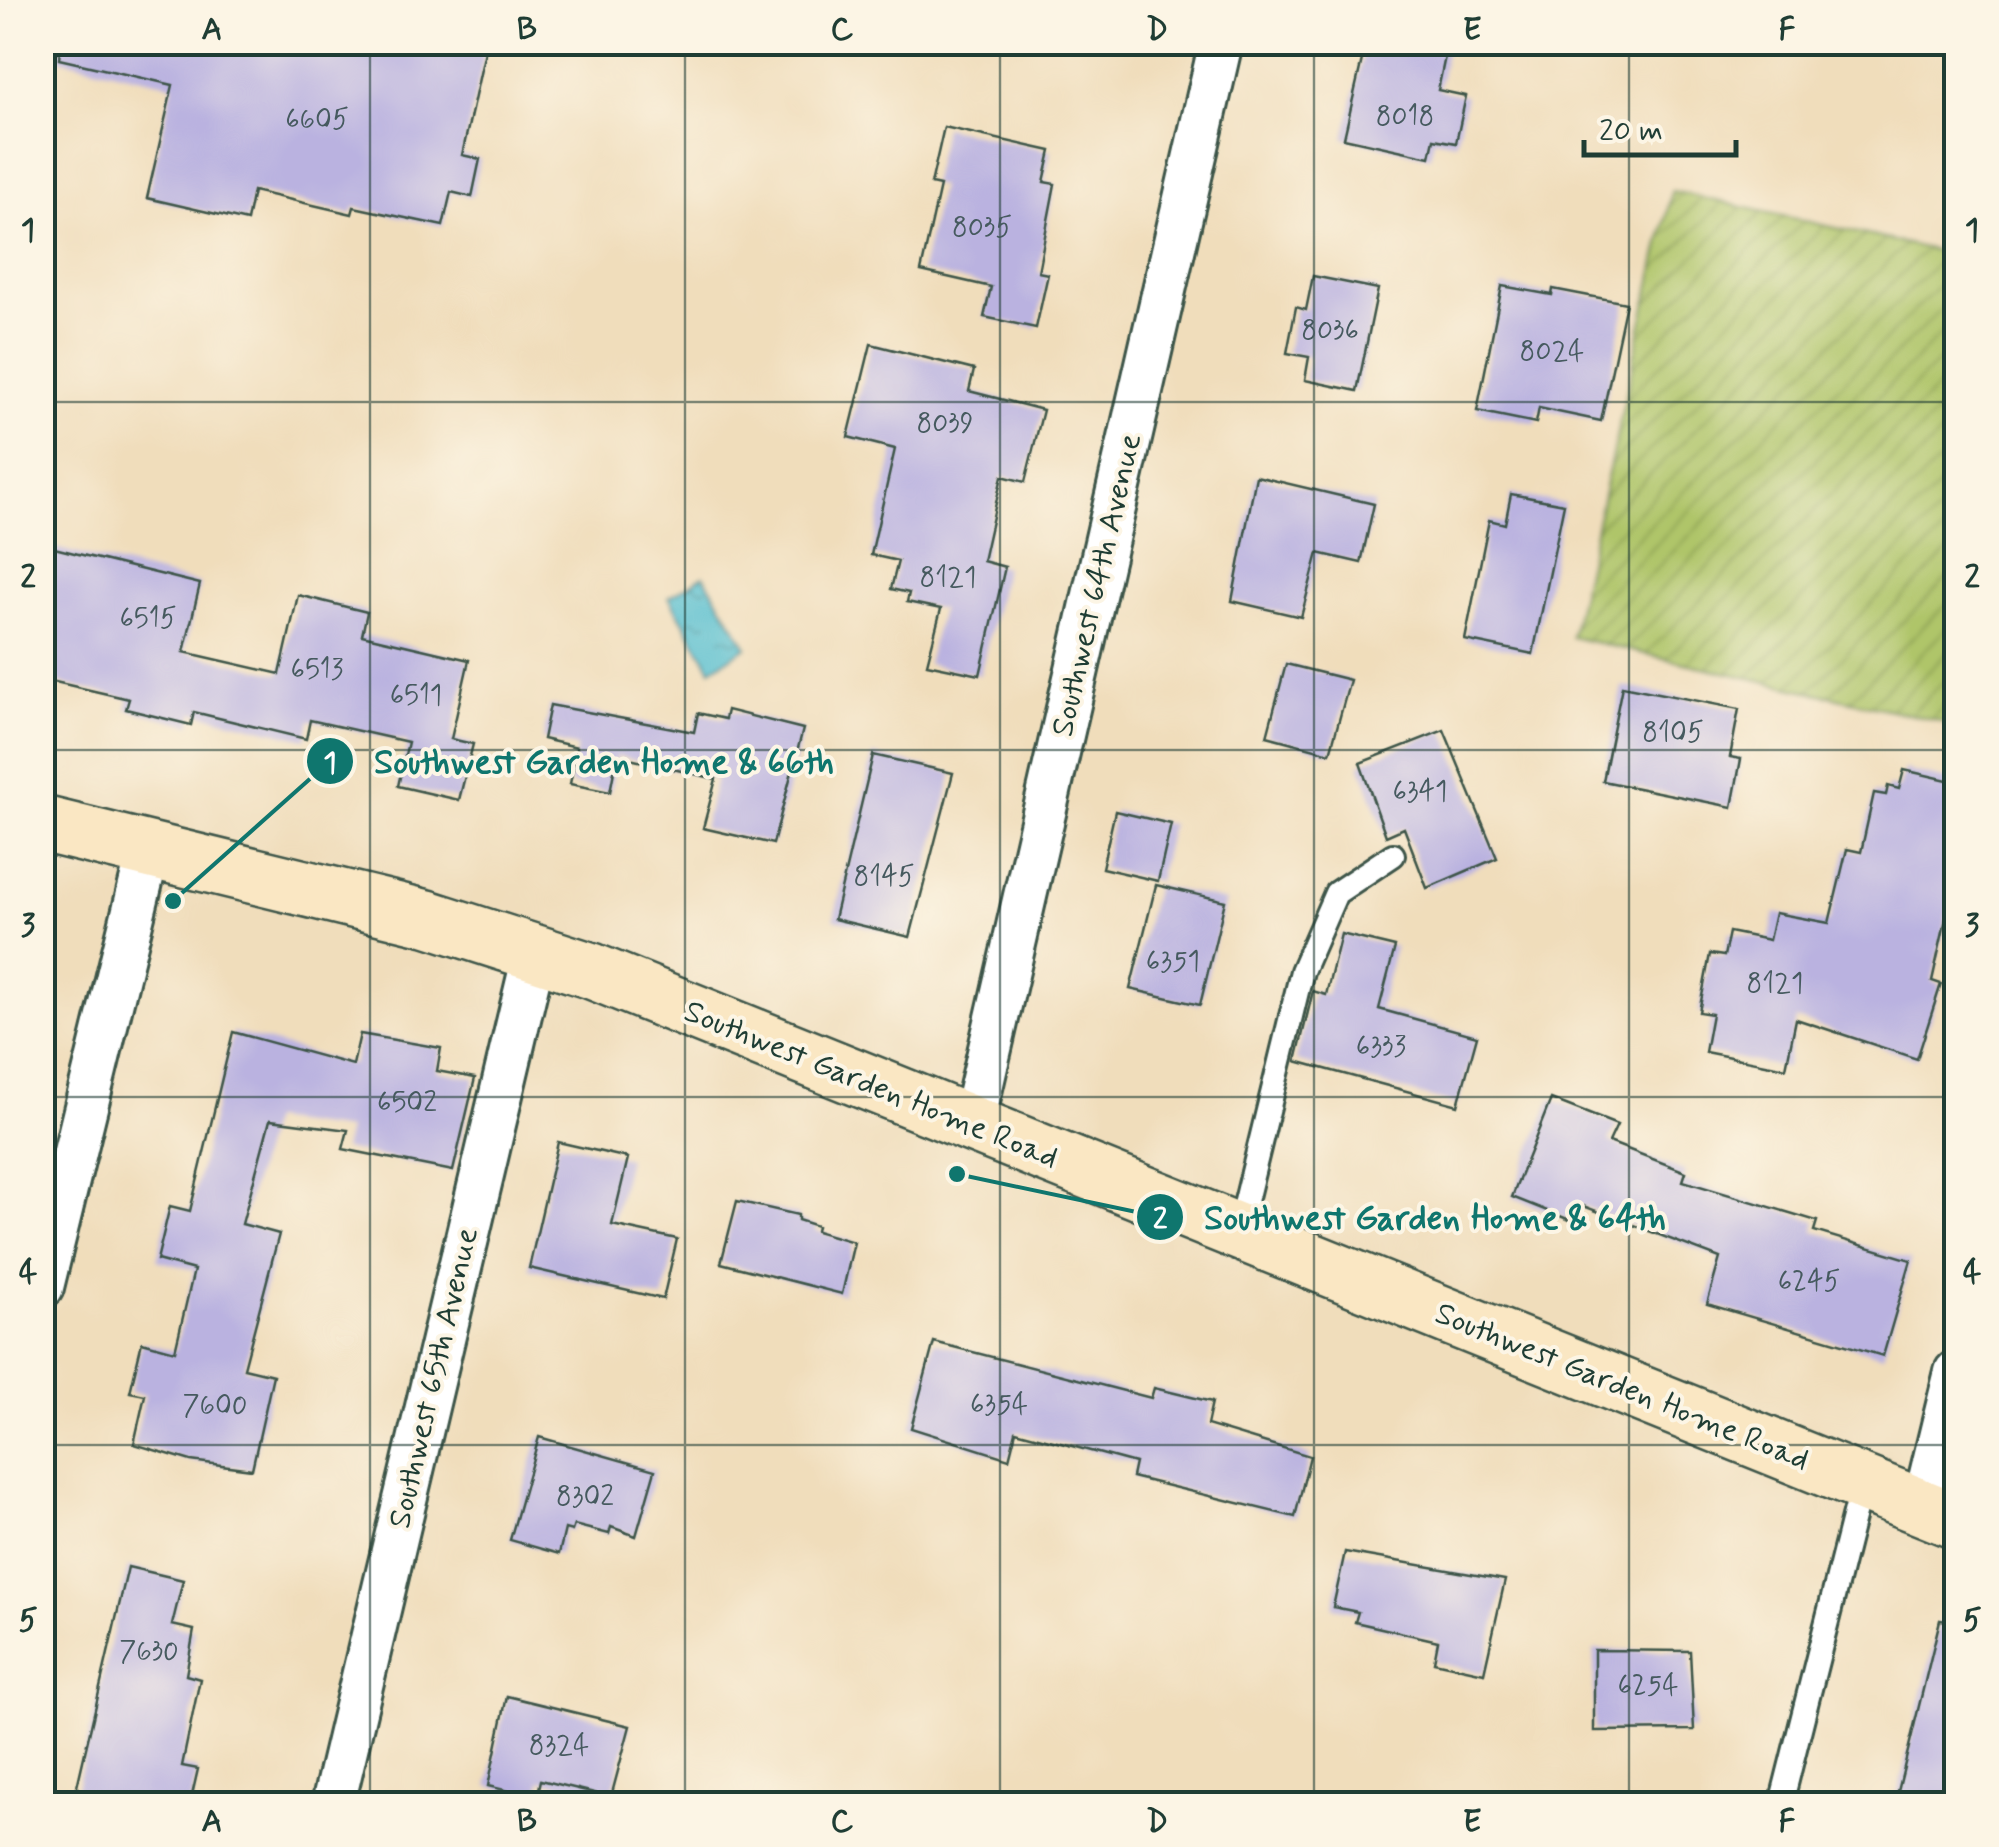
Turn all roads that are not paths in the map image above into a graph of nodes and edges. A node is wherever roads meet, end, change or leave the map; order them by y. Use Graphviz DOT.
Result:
graph roads {
  1 [pos="1222,42"];
  2 [pos="42,824"];
  3 [pos="149,850"];
  4 [pos="1393,856"];
  5 [pos="536,951"];
  6 [pos="972,1127"];
  7 [pos="1238,1234"];
  8 [pos="42,1286"];
  9 [pos="1956,1372"];
  10 [pos="1862,1482"];
  11 [pos="1940,1515"];
  12 [pos="333,1804"];
  13 [pos="1782,1804"];
  1 -- 6 [label="street, Southwest 64th Avenue"];
  2 -- 3 [label="street, Southwest Garden Home Road"];
  3 -- 5 [label="street, Southwest Garden Home Road"];
  3 -- 8 [label="street"];
  4 -- 7 [label="lane"];
  5 -- 6 [label="street, Southwest Garden Home Road"];
  5 -- 12 [label="street, Southwest 65th Avenue"];
  6 -- 7 [label="street, Southwest Garden Home Road"];
  7 -- 10 [label="street, Southwest Garden Home Road"];
  9 -- 11 [label="street"];
  10 -- 11 [label="street, Southwest Garden Home Road"];
  10 -- 13 [label="lane"];
}
